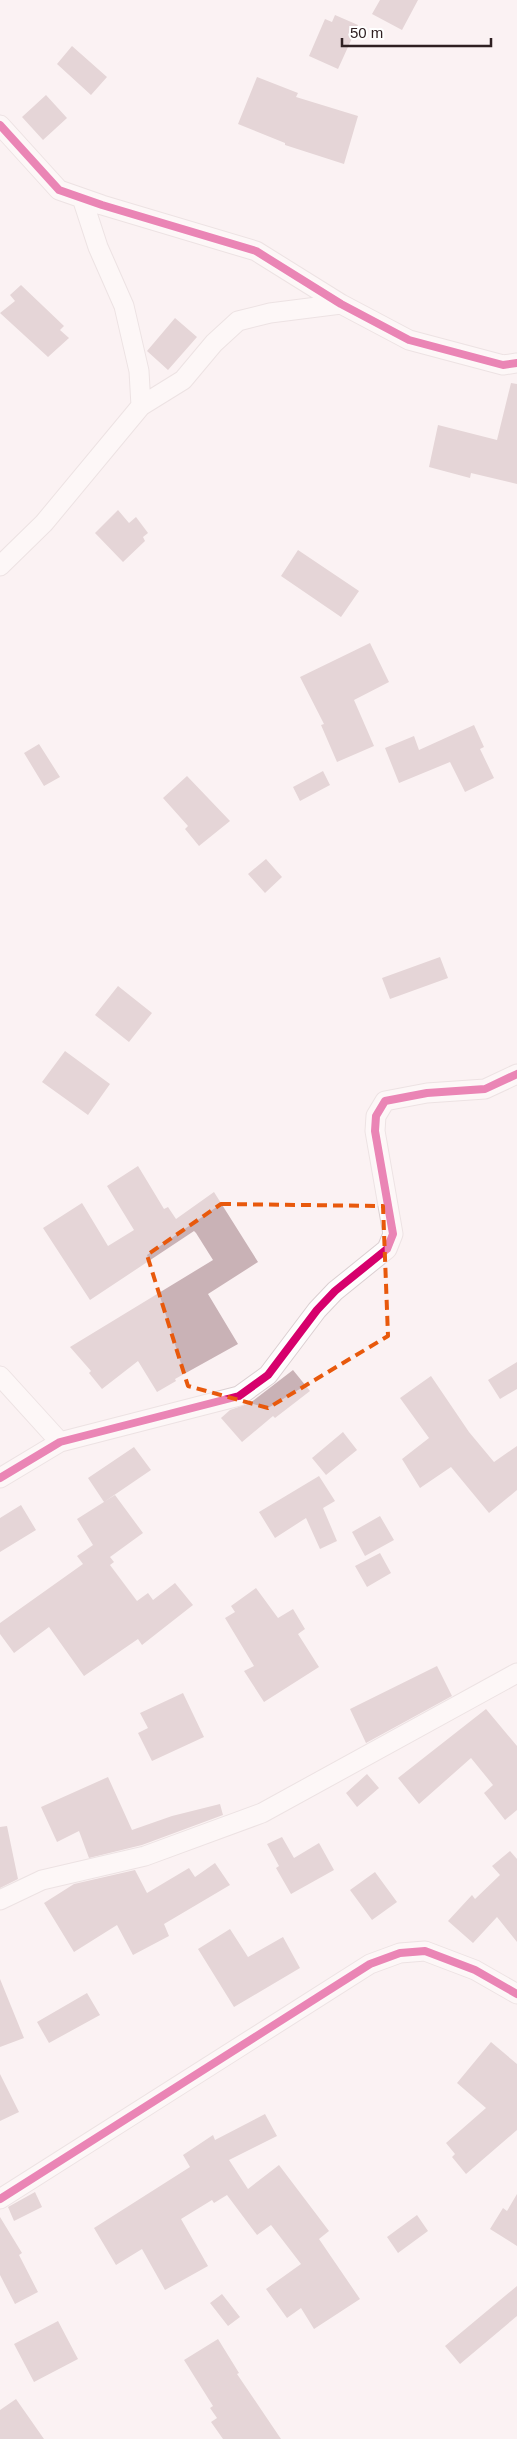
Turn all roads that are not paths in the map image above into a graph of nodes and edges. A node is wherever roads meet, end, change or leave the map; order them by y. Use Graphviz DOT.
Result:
graph roads {
  1 [pos="0,125"];
  2 [pos="82,198"];
  3 [pos="341,304"];
  4 [pos="517,363"];
  5 [pos="141,406"];
  6 [pos="0,566"];
  7 [pos="517,1074"];
  8 [pos="0,1376"];
  9 [pos="60,1442"];
  10 [pos="0,1478"];
  11 [pos="517,1673"];
  12 [pos="0,1900"];
  13 [pos="517,1994"];
  14 [pos="0,2198"];
  1 -- 2 [label="street"];
  2 -- 3 [label="street"];
  2 -- 5 [label="street"];
  3 -- 4 [label="street"];
  3 -- 5 [label="street"];
  5 -- 6 [label="street"];
  7 -- 9 [label="street"];
  8 -- 9 [label="street"];
  9 -- 10 [label="street"];
  11 -- 12 [label="street"];
  13 -- 14 [label="street"];
}
